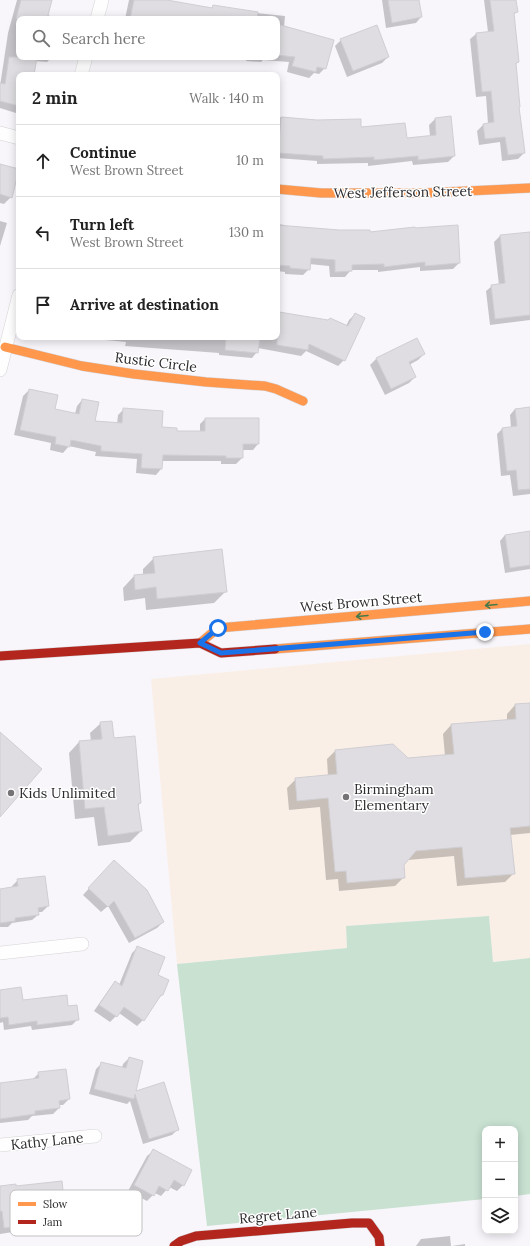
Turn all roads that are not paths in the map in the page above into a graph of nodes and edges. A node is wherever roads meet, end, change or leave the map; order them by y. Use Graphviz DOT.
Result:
graph roads {
  1 [pos="102,0"];
  2 [pos="98,16"];
  3 [pos="85,60"];
  4 [pos="82,72"];
  5 [pos="0,133"];
  6 [pos="16,137"];
  7 [pos="530,188"];
  8 [pos="280,189"];
  9 [pos="16,307"];
  10 [pos="6,347"];
  11 [pos="0,370"];
  12 [pos="303,400"];
  13 [pos="530,601"];
  14 [pos="530,629"];
  15 [pos="200,643"];
  16 [pos="0,656"];
  17 [pos="82,944"];
  18 [pos="0,953"];
  19 [pos="95,1136"];
  20 [pos="0,1145"];
  21 [pos="380,1241"];
  22 [pos="174,1246"];
  1 -- 2 [label="street"];
  3 -- 4 [label="street"];
  5 -- 6 [label="street"];
  7 -- 8 [label="main road, West Jefferson Street"];
  9 -- 10 [label="street"];
  10 -- 11 [label="street"];
  10 -- 12 [label="main road, Rustic Circle"];
  13 -- 15 [label="main road, West Brown Street, one-way"];
  14 -- 15 [label="main road"];
  15 -- 16 [label="main road"];
  17 -- 18 [label="street"];
  19 -- 20 [label="street, Kathy Lane"];
  21 -- 22 [label="main road, Regret Lane"];
}
